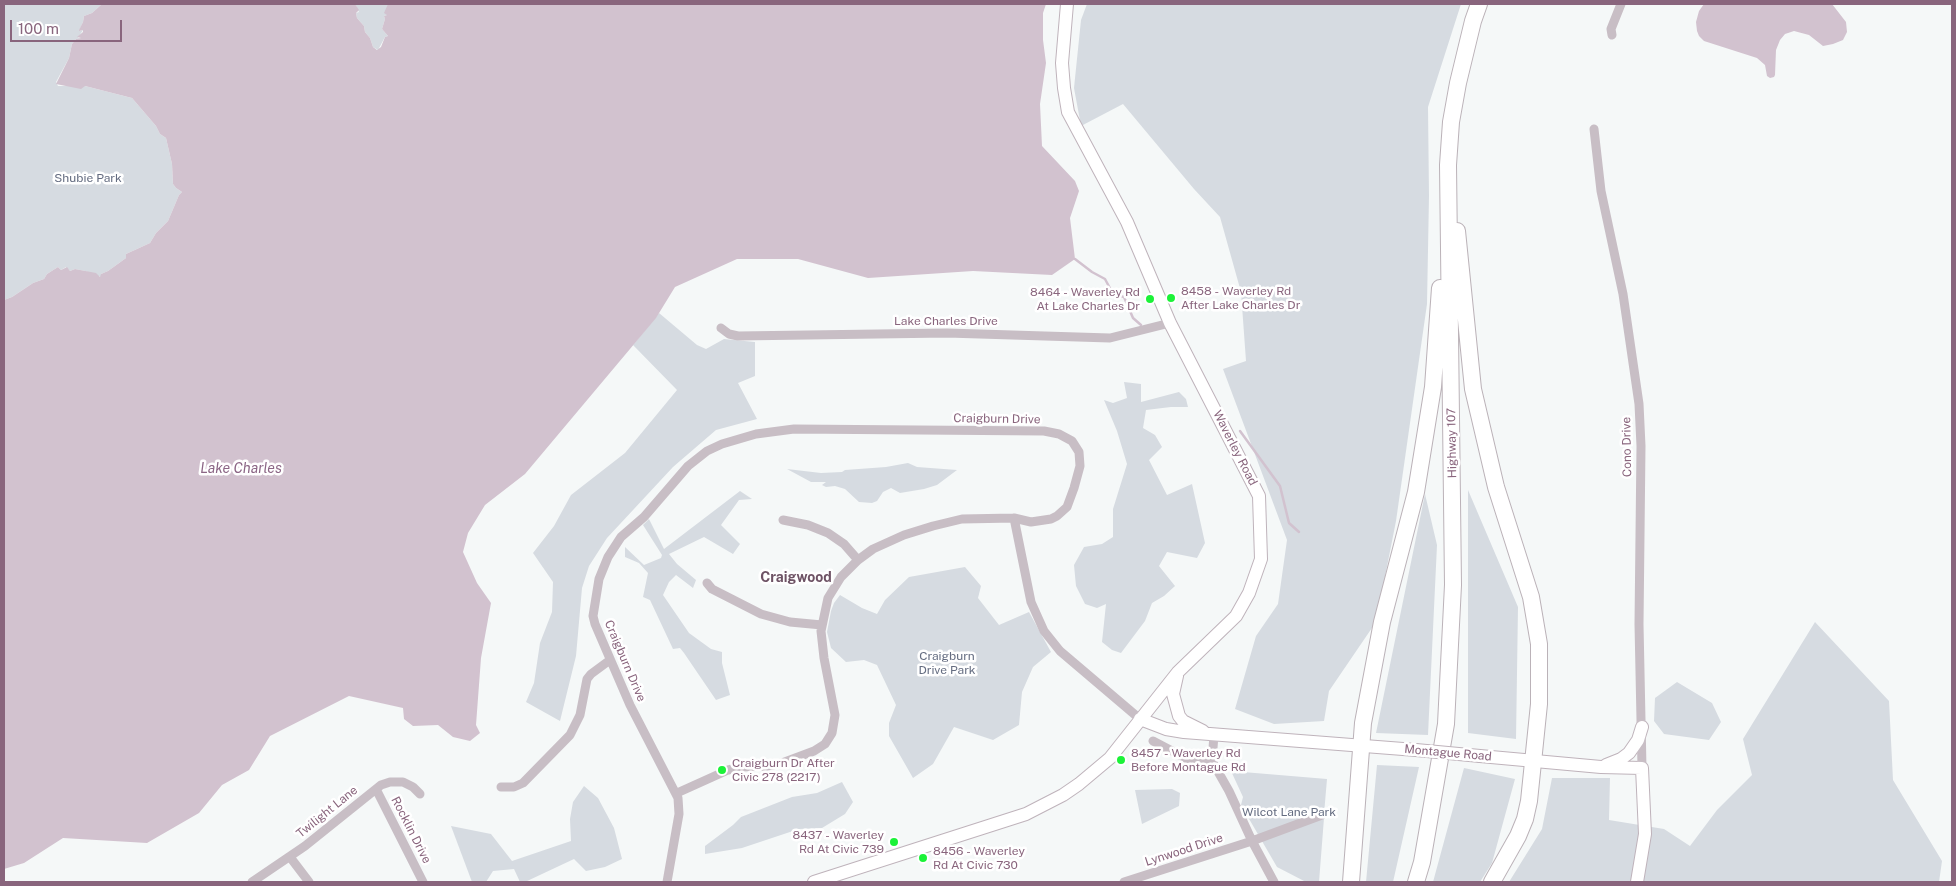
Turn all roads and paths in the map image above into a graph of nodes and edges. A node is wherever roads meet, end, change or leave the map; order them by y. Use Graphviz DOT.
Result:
graph roads {
  1 [pos="1067,4"];
  2 [pos="1479,4"];
  3 [pos="1622,4"];
  4 [pos="1612,34"];
  5 [pos="1451,122"];
  6 [pos="1594,129"];
  7 [pos="1447,206"];
  8 [pos="1170,323"];
  9 [pos="721,328"];
  10 [pos="1014,518"];
  11 [pos="783,520"];
  12 [pos="858,560"];
  13 [pos="707,583"];
  14 [pos="822,625"];
  15 [pos="610,660"];
  16 [pos="1178,672"];
  17 [pos="1140,719"];
  18 [pos="1642,727"];
  19 [pos="1211,734"];
  20 [pos="1153,741"];
  21 [pos="1362,747"];
  22 [pos="1212,760"];
  23 [pos="1534,760"];
  24 [pos="1601,767"];
  25 [pos="1642,768"];
  26 [pos="501,787"];
  27 [pos="376,788"];
  28 [pos="677,793"];
  29 [pos="420,794"];
  30 [pos="1322,815"];
  31 [pos="1252,841"];
  32 [pos="290,857"];
  33 [pos="252,882"];
  34 [pos="309,882"];
  35 [pos="423,882"];
  36 [pos="666,882"];
  37 [pos="814,882"];
  38 [pos="1124,882"];
  39 [pos="1274,882"];
  40 [pos="1351,882"];
  41 [pos="1416,882"];
  42 [pos="1492,882"];
  43 [pos="1637,882"];
  1 -- 8 [label="main road, Waverley Road"];
  2 -- 5 [label="highway, Highway 107"];
  3 -- 4 [label="street"];
  5 -- 7 [label="highway, Highway 107"];
  5 -- 23 [label="highway"];
  6 -- 18 [label="street, Cono Drive"];
  7 -- 21 [label="highway"];
  7 -- 41 [label="highway, Highway 107"];
  8 -- 9 [label="street, Lake Charles Drive"];
  8 -- 16 [label="main road, Waverley Road"];
  10 -- 12 [label="street, Craigburn Drive"];
  10 -- 15 [label="street, Craigburn Drive"];
  10 -- 17 [label="street"];
  11 -- 12 [label="street"];
  12 -- 14 [label="street, Craigburn Drive"];
  13 -- 14 [label="street"];
  14 -- 28 [label="street, Craigburn Drive"];
  15 -- 26 [label="street"];
  15 -- 28 [label="street, Craigburn Drive"];
  16 -- 17 [label="main road, Waverley Road"];
  16 -- 19 [label="main road"];
  17 -- 19 [label="main road, Montague Road"];
  17 -- 37 [label="main road, Waverley Road"];
  18 -- 24 [label="main road"];
  18 -- 25 [label="street, Cono Drive"];
  19 -- 21 [label="main road, Montague Road"];
  19 -- 22 [label="street"];
  20 -- 22 [label="street"];
  21 -- 23 [label="main road, Montague Road, bridge"];
  21 -- 40 [label="highway"];
  22 -- 31 [label="street"];
  23 -- 24 [label="main road, Montague Road"];
  23 -- 42 [label="highway"];
  24 -- 25 [label="main road, Montague Road"];
  25 -- 43 [label="main road"];
  27 -- 29 [label="street, Twilight Lane"];
  27 -- 32 [label="street, Twilight Lane"];
  27 -- 35 [label="street, Rocklin Drive"];
  28 -- 36 [label="street, Craigburn Drive"];
  30 -- 31 [label="street, Lynwood Drive"];
  31 -- 38 [label="street, Lynwood Drive"];
  31 -- 39 [label="street"];
  32 -- 33 [label="street, Twilight Lane"];
  32 -- 34 [label="street"];
}
